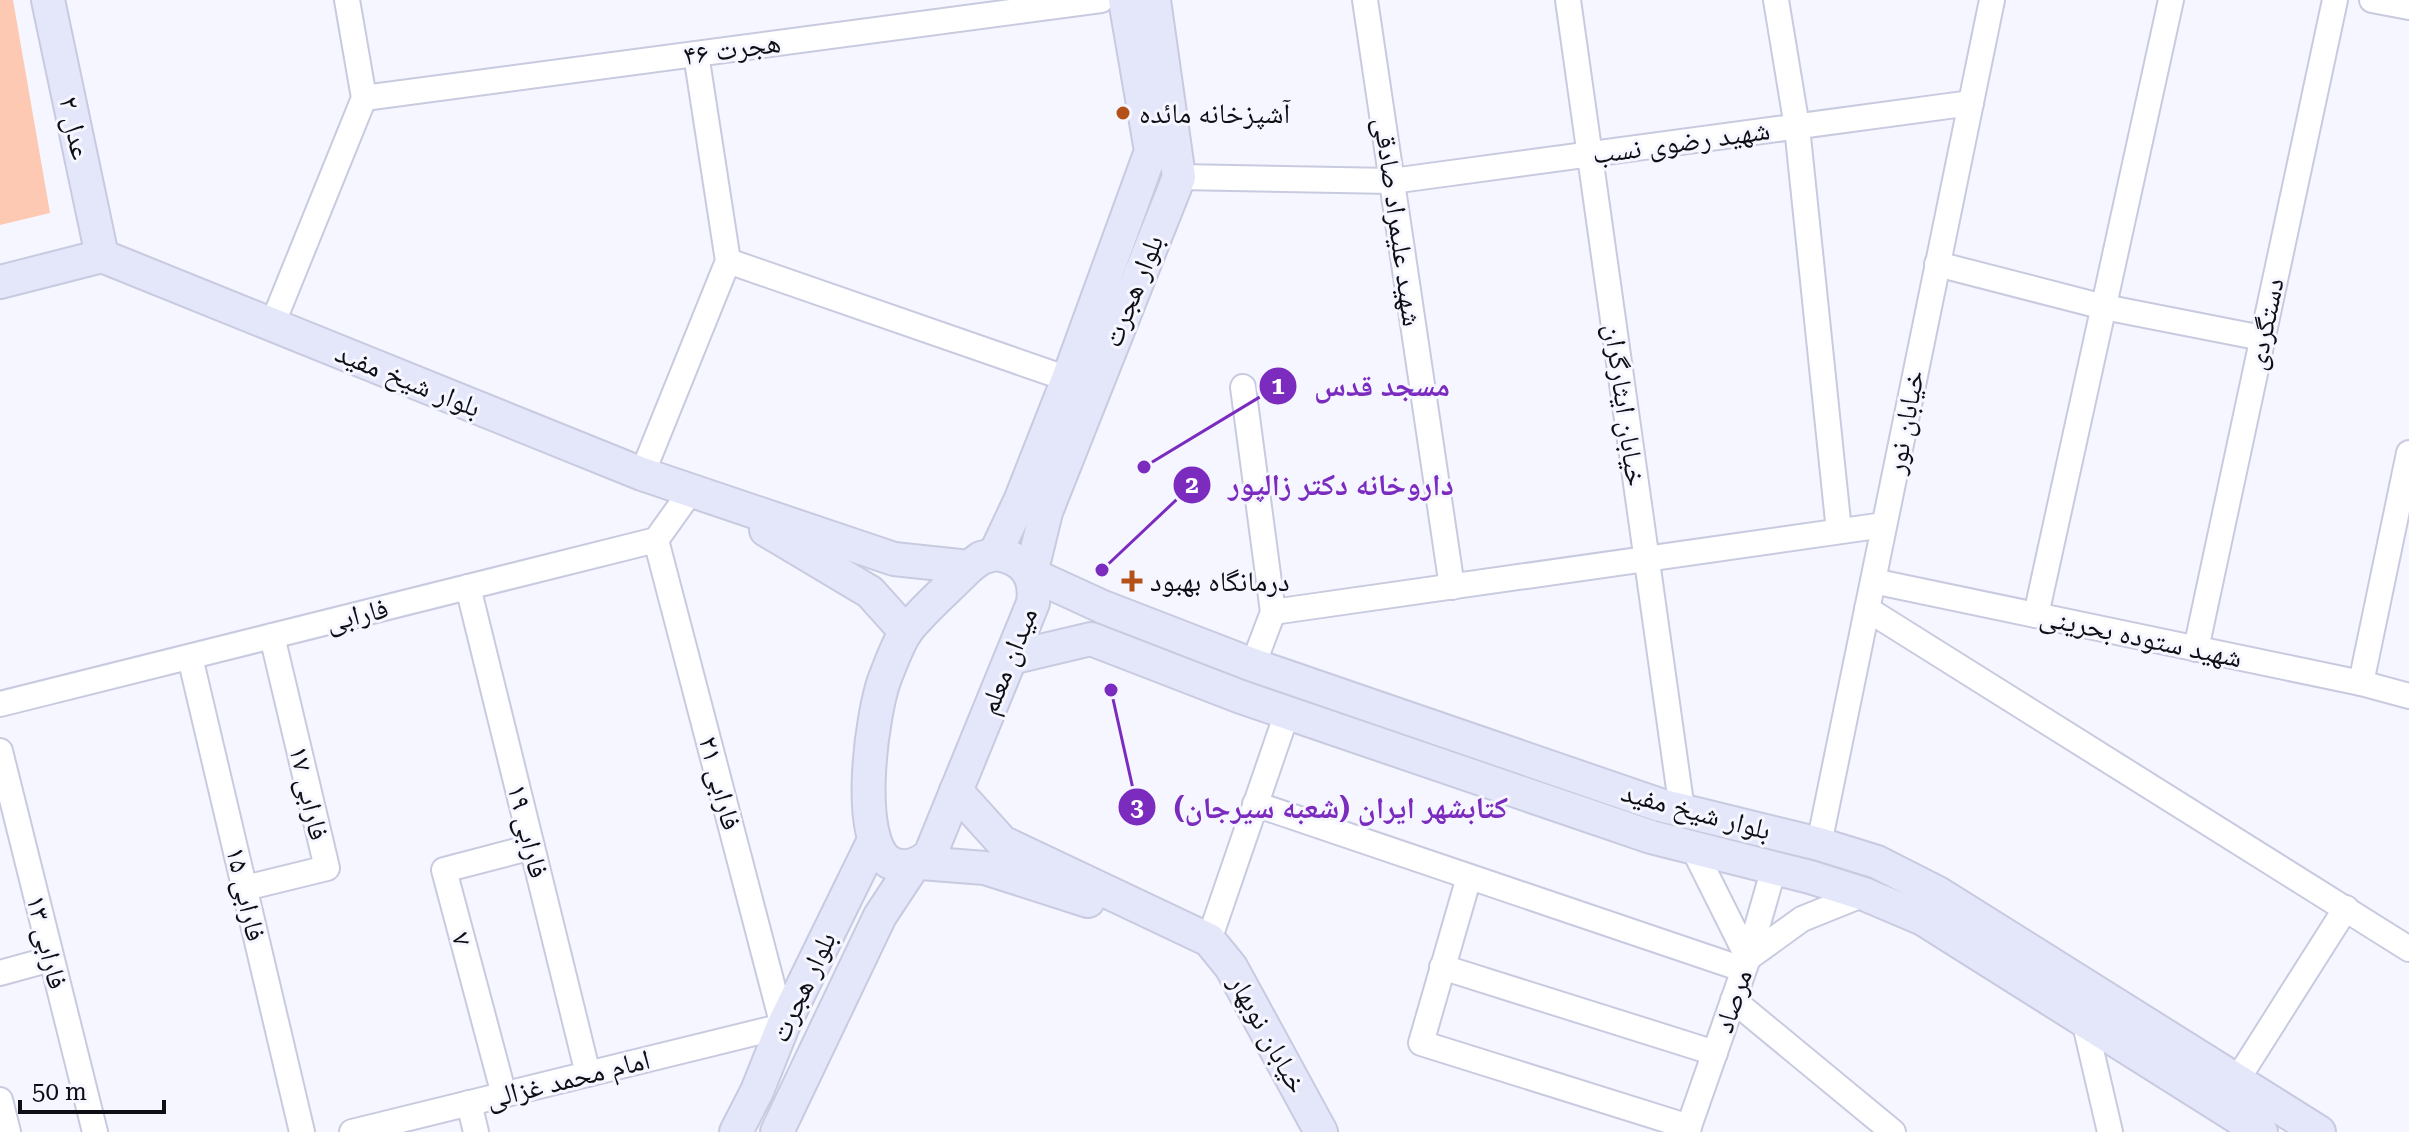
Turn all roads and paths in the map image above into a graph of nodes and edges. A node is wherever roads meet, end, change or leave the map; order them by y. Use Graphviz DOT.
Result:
graph roads {
  1 [pos="48,0"];
  2 [pos="347,0"];
  3 [pos="1101,0"];
  4 [pos="1125,0"];
  5 [pos="1154,0"];
  6 [pos="1365,0"];
  7 [pos="1568,0"];
  8 [pos="1776,0"];
  9 [pos="1992,0"];
  10 [pos="2171,0"];
  11 [pos="2335,0"];
  12 [pos="2372,0"];
  13 [pos="2409,7"];
  14 [pos="696,54"];
  15 [pos="364,98"];
  16 [pos="1971,103"];
  17 [pos="1797,127"];
  18 [pos="1590,155"];
  19 [pos="1179,177"];
  20 [pos="1392,181"];
  21 [pos="102,256"];
  22 [pos="728,261"];
  23 [pos="1937,264"];
  24 [pos="0,282"];
  25 [pos="2104,307"];
  26 [pos="272,325"];
  27 [pos="2262,338"];
  28 [pos="1068,379"];
  29 [pos="1243,387"];
  30 [pos="2409,453"];
  31 [pos="642,474"];
  32 [pos="703,495"];
  33 [pos="1884,525"];
  34 [pos="1839,531"];
  35 [pos="656,540"];
  36 [pos="894,559"];
  37 [pos="1646,559"];
  38 [pos="982,561"];
  39 [pos="1031,574"];
  40 [pos="1873,581"];
  41 [pos="468,587"];
  42 [pos="1452,587"];
  43 [pos="870,592"];
  44 [pos="1103,607"];
  45 [pos="1867,609"];
  46 [pos="1273,612"];
  47 [pos="2036,615"];
  48 [pos="906,632"];
  49 [pos="272,636"];
  50 [pos="1091,639"];
  51 [pos="2196,649"];
  52 [pos="190,657"];
  53 [pos="1011,658"];
  54 [pos="1253,665"];
  55 [pos="2361,683"];
  56 [pos="2409,696"];
  57 [pos="0,704"];
  58 [pos="1287,713"];
  59 [pos="0,751"];
  60 [pos="956,791"];
  61 [pos="1255,804"];
  62 [pos="1682,810"];
  63 [pos="873,842"];
  64 [pos="1819,844"];
  65 [pos="532,847"];
  66 [pos="1693,848"];
  67 [pos="994,855"];
  68 [pos="917,864"];
  69 [pos="1774,868"];
  70 [pos="1469,877"];
  71 [pos="245,888"];
  72 [pos="1864,894"];
  73 [pos="2346,908"];
  74 [pos="1209,940"];
  75 [pos="2409,949"];
  76 [pos="51,959"];
  77 [pos="1745,964"];
  78 [pos="1442,967"];
  79 [pos="0,973"];
  80 [pos="1733,1000"];
  81 [pos="2084,1020"];
  82 [pos="783,1026"];
  83 [pos="1715,1053"];
  84 [pos="588,1074"];
  85 [pos="2237,1080"];
  86 [pos="504,1095"];
  87 [pos="0,1100"];
  88 [pos="469,1103"];
  89 [pos="2248,1127"];
  90 [pos="1688,1129"];
  91 [pos="8,1132"];
  92 [pos="95,1132"];
  93 [pos="302,1132"];
  94 [pos="352,1132"];
  95 [pos="476,1132"];
  96 [pos="736,1132"];
  97 [pos="777,1132"];
  98 [pos="1321,1132"];
  99 [pos="1893,1132"];
  100 [pos="2110,1132"];
  101 [pos="2319,1132"];
  1 -- 21 [label="street, عدل ۲"];
  2 -- 15 [label="street"];
  3 -- 14 [label="street, هجرت ۴۶"];
  4 -- 28 [label="street, بلوار هجرت"];
  5 -- 19 [label="street, بلوار هجرت"];
  6 -- 20 [label="street, شهید علیمراد صادقی"];
  7 -- 18 [label="street, خیابان ایثارگران"];
  8 -- 17 [label="street"];
  9 -- 16 [label="street, خیابان نور"];
  10 -- 25 [label="street"];
  11 -- 27 [label="street, دستگردی"];
  12 -- 13 [label="street"];
  14 -- 15 [label="street, هجرت ۴۶"];
  14 -- 22 [label="street"];
  15 -- 26 [label="street"];
  16 -- 17 [label="street, شهید رضوی نسب"];
  16 -- 23 [label="street, خیابان نور"];
  17 -- 18 [label="street, شهید رضوی نسب"];
  17 -- 34 [label="street"];
  18 -- 20 [label="street, شهید رضوی نسب"];
  18 -- 37 [label="street, خیابان ایثارگران"];
  19 -- 20 [label="street, شهید رضوی نسب"];
  19 -- 39 [label="street, بلوار هجرت"];
  20 -- 42 [label="street, شهید علیمراد صادقی"];
  21 -- 24 [label="street"];
  21 -- 26 [label="street, بلوار شیخ مفید"];
  22 -- 28 [label="street"];
  22 -- 31 [label="street"];
  23 -- 25 [label="street"];
  23 -- 33 [label="street, خیابان نور"];
  25 -- 27 [label="street"];
  25 -- 47 [label="street"];
  26 -- 31 [label="street, بلوار شیخ مفید"];
  27 -- 51 [label="street, دستگردی"];
  28 -- 38 [label="street, بلوار هجرت"];
  29 -- 46 [label="street"];
  30 -- 55 [label="street"];
  31 -- 32 [label="street, بلوار شیخ مفید"];
  32 -- 35 [label="street"];
  32 -- 36 [label="street"];
  32 -- 43 [label="street"];
  33 -- 34 [label="street"];
  33 -- 40 [label="street, خیابان نور"];
  34 -- 37 [label="street"];
  35 -- 41 [label="street, فارابی"];
  35 -- 82 [label="street, فارابی ۲۱"];
  36 -- 38 [label="street"];
  36 -- 43 [label="street"];
  37 -- 42 [label="street"];
  37 -- 62 [label="street, خیابان ایثارگران"];
  38 -- 39 [label="street, میدان معلم"];
  38 -- 48 [label="street"];
  39 -- 44 [label="street, بلوار شیخ مفید"];
  39 -- 53 [label="street, میدان معلم"];
  40 -- 45 [label="street, خیابان نور"];
  40 -- 47 [label="street, شهید ستوده بحرینی"];
  41 -- 49 [label="street, فارابی"];
  41 -- 65 [label="street, فارابی ۱۹"];
  42 -- 46 [label="street"];
  43 -- 48 [label="street"];
  44 -- 50 [label="street"];
  44 -- 54 [label="street, بلوار شیخ مفید"];
  45 -- 64 [label="street, خیابان نور"];
  45 -- 73 [label="street"];
  46 -- 54 [label="street"];
  47 -- 51 [label="street, شهید ستوده بحرینی"];
  48 -- 63 [label="street"];
  49 -- 52 [label="street, فارابی"];
  49 -- 71 [label="street, فارابی ۱۷"];
  50 -- 53 [label="street"];
  50 -- 58 [label="street, بلوار شیخ مفید"];
  51 -- 55 [label="street, شهید ستوده بحرینی"];
  52 -- 57 [label="street, فارابی"];
  52 -- 71 [label="street, فارابی ۱۵"];
  53 -- 60 [label="street, میدان معلم"];
  54 -- 62 [label="street, بلوار شیخ مفید"];
  55 -- 56 [label="street, شهید ستوده بحرینی"];
  58 -- 61 [label="street"];
  58 -- 66 [label="street, بلوار شیخ مفید"];
  59 -- 76 [label="street"];
  59 -- 92 [label="street, فارابی ۱۳"];
  60 -- 67 [label="street"];
  60 -- 68 [label="street, میدان معلم"];
  61 -- 70 [label="street"];
  61 -- 74 [label="street"];
  62 -- 64 [label="street, بلوار شیخ مفید"];
  63 -- 68 [label="street"];
  63 -- 82 [label="street, بلوار هجرت"];
  64 -- 85 [label="street, بلوار شیخ مفید"];
  65 -- 84 [label="street, فارابی ۱۹"];
  65 -- 86 [label="street, ۷"];
  66 -- 69 [label="street, بلوار شیخ مفید"];
  66 -- 77 [label="street"];
  67 -- 68 [label="street"];
  67 -- 74 [label="street"];
  68 -- 97 [label="street, بلوار هجرت"];
  69 -- 72 [label="street, بلوار شیخ مفید"];
  69 -- 77 [label="street, مرصاد"];
  70 -- 77 [label="street"];
  70 -- 78 [label="street"];
  71 -- 93 [label="street, فارابی ۱۵"];
  72 -- 77 [label="street"];
  72 -- 81 [label="street, بلوار شیخ مفید"];
  73 -- 75 [label="street"];
  73 -- 85 [label="street"];
  74 -- 98 [label="street, خیابان نوبهار"];
  76 -- 79 [label="street"];
  76 -- 92 [label="street"];
  77 -- 80 [label="street, مرصاد"];
  78 -- 83 [label="street"];
  78 -- 90 [label="street"];
  80 -- 83 [label="street, مرصاد"];
  80 -- 99 [label="street"];
  81 -- 89 [label="street, بلوار شیخ مفید"];
  81 -- 100 [label="street"];
  82 -- 84 [label="street, امام محمد غزالی"];
  82 -- 96 [label="street, بلوار هجرت"];
  83 -- 90 [label="street, مرصاد"];
  84 -- 86 [label="street, امام محمد غزالی"];
  85 -- 101 [label="street, بلوار شیخ مفید"];
  86 -- 88 [label="street, امام محمد غزالی"];
  87 -- 91 [label="street"];
  88 -- 94 [label="street, امام محمد غزالی"];
  88 -- 95 [label="street"];
}
